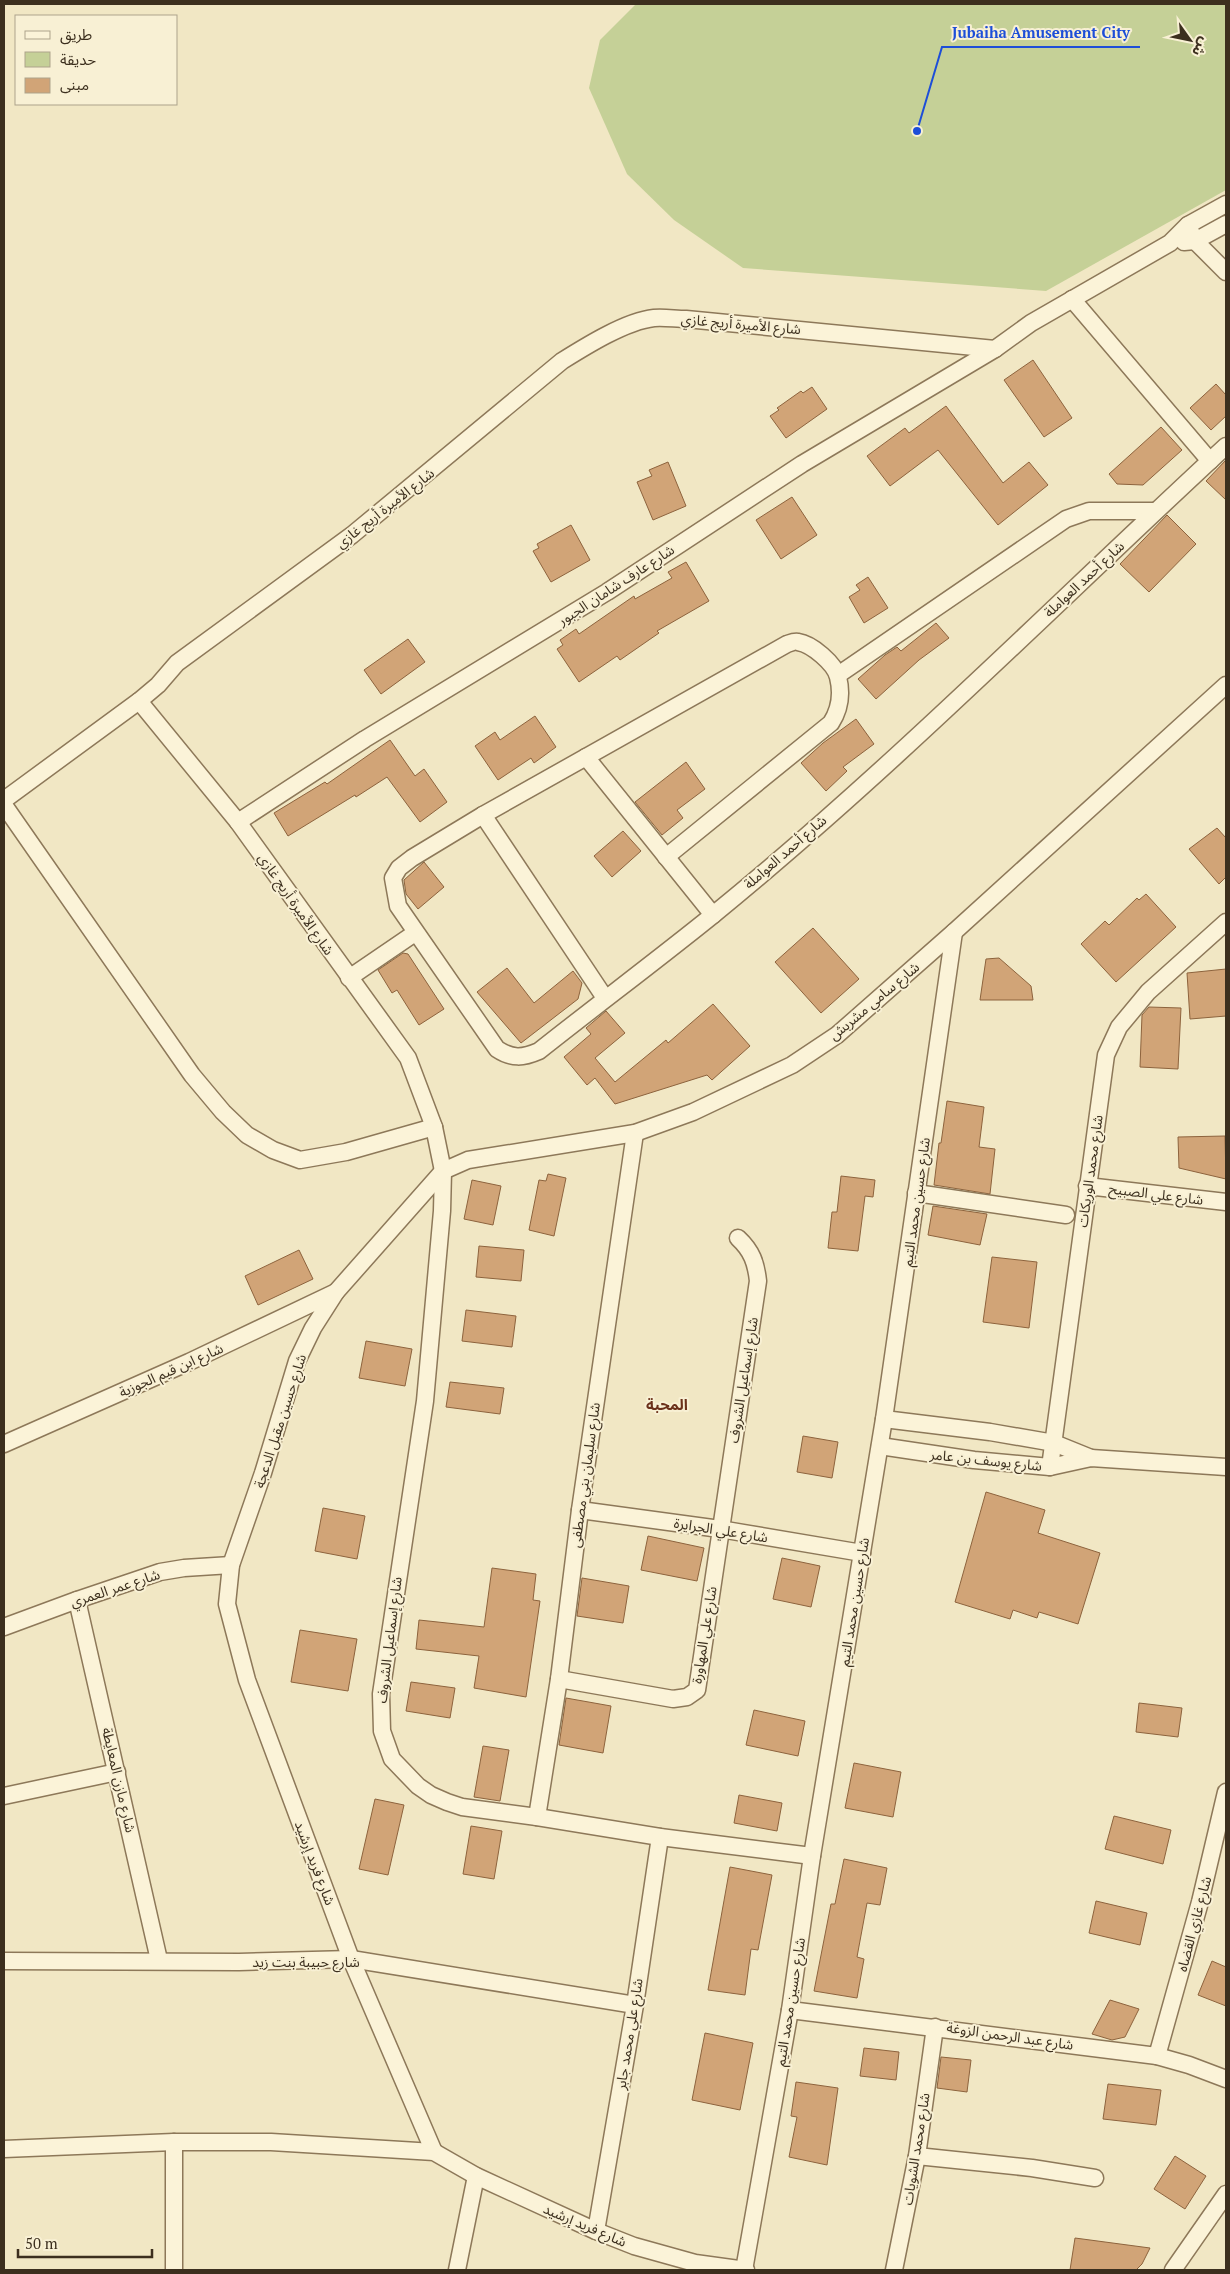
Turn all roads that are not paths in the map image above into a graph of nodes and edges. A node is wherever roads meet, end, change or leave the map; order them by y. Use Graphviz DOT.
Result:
graph roads {
  1 [pos="1226,204"];
  2 [pos="1226,224"];
  3 [pos="1188,226"];
  4 [pos="1195,241"];
  5 [pos="1170,243"];
  6 [pos="1226,272"];
  7 [pos="1072,299"];
  8 [pos="995,349"];
  9 [pos="1226,446"];
  10 [pos="1210,461"];
  11 [pos="1156,511"];
  12 [pos="838,675"];
  13 [pos="1226,685"];
  14 [pos="139,701"];
  15 [pos="586,757"];
  16 [pos="4,800"];
  17 [pos="4,805"];
  18 [pos="483,815"];
  19 [pos="238,822"];
  20 [pos="666,857"];
  21 [pos="713,915"];
  22 [pos="1226,922"];
  23 [pos="954,932"];
  24 [pos="416,933"];
  25 [pos="349,978"];
  26 [pos="606,998"];
  27 [pos="434,1128"];
  28 [pos="634,1133"];
  29 [pos="442,1172"];
  30 [pos="1087,1186"];
  31 [pos="916,1193"];
  32 [pos="1226,1202"];
  33 [pos="1066,1215"];
  34 [pos="738,1238"];
  35 [pos="336,1292"];
  36 [pos="884,1418"];
  37 [pos="1054,1443"];
  38 [pos="4,1444"];
  39 [pos="880,1446"];
  40 [pos="1091,1458"];
  41 [pos="1050,1467"];
  42 [pos="1226,1467"];
  43 [pos="580,1510"];
  44 [pos="720,1529"];
  45 [pos="862,1553"];
  46 [pos="231,1565"];
  47 [pos="77,1600"];
  48 [pos="4,1628"];
  49 [pos="559,1679"];
  50 [pos="117,1772"];
  51 [pos="1226,1792"];
  52 [pos="4,1796"];
  53 [pos="537,1817"];
  54 [pos="660,1837"];
  55 [pos="812,1856"];
  56 [pos="351,1959"];
  57 [pos="159,1960"];
  58 [pos="4,1961"];
  59 [pos="635,2005"];
  60 [pos="790,2010"];
  61 [pos="935,2027"];
  62 [pos="1157,2056"];
  63 [pos="1226,2079"];
  64 [pos="174,2142"];
  65 [pos="4,2149"];
  66 [pos="434,2152"];
  67 [pos="917,2156"];
  68 [pos="476,2176"];
  69 [pos="1095,2178"];
  70 [pos="1226,2194"];
  71 [pos="596,2231"];
  72 [pos="174,2270"];
  73 [pos="457,2270"];
  74 [pos="745,2270"];
  75 [pos="894,2270"];
  76 [pos="1173,2270"];
  1 -- 3 [label="street"];
  2 -- 4 [label="street"];
  3 -- 4 [label="street"];
  3 -- 5 [label="street"];
  4 -- 5 [label="street"];
  4 -- 6 [label="street"];
  5 -- 7 [label="street"];
  7 -- 8 [label="street"];
  7 -- 10 [label="street"];
  8 -- 14 [label="street, شارع الأميرة أريج غازي"];
  8 -- 19 [label="street, شارع عارف شامان الجبور"];
  9 -- 10 [label="street, شارع أحمد العواملة"];
  10 -- 11 [label="street, شارع أحمد العواملة"];
  11 -- 12 [label="street"];
  11 -- 21 [label="street, شارع أحمد العواملة"];
  12 -- 15 [label="street, شارع أحمد العواملة"];
  12 -- 20 [label="street"];
  13 -- 23 [label="street, شارع سامي مشربش"];
  14 -- 16 [label="street"];
  14 -- 19 [label="street, شارع الأميرة أريج غازي"];
  15 -- 18 [label="street, شارع أحمد العواملة"];
  15 -- 20 [label="street"];
  17 -- 27 [label="street"];
  18 -- 24 [label="street, شارع أحمد العواملة"];
  18 -- 26 [label="street"];
  19 -- 25 [label="street, شارع الأميرة أريج غازي"];
  20 -- 21 [label="street"];
  21 -- 26 [label="street, شارع أحمد العواملة"];
  22 -- 30 [label="street, شارع محمد الوريكات"];
  23 -- 28 [label="street, شارع سامي مشربش"];
  23 -- 31 [label="street, شارع حسين محمد التيم"];
  24 -- 25 [label="street"];
  24 -- 26 [label="street, شارع أحمد العواملة"];
  25 -- 27 [label="street, شارع الأميرة أريج غازي"];
  27 -- 29 [label="street, شارع الأميرة أريج غازي"];
  28 -- 29 [label="street, شارع سامي مشربش"];
  28 -- 43 [label="street, شارع سليمان بني مصطفى"];
  29 -- 35 [label="street, شارع حسين مقبل الدعجة"];
  29 -- 53 [label="street, شارع إسماعيل الشروف"];
  30 -- 32 [label="street, شارع علي الصبيح"];
  30 -- 37 [label="street, شارع محمد الوريكات"];
  31 -- 33 [label="street"];
  31 -- 36 [label="street, شارع حسين محمد التيم"];
  34 -- 44 [label="street, شارع إسماعيل الشروف"];
  35 -- 38 [label="street, شارع ابن قيم الجوزية"];
  35 -- 46 [label="street, شارع حسين مقبل الدعجة"];
  36 -- 37 [label="street, شارع يوسف بن عامر"];
  36 -- 39 [label="street, شارع حسين محمد التيم"];
  37 -- 40 [label="street, شارع يوسف بن عامر"];
  37 -- 41 [label="street, شارع محمد الوريكات"];
  39 -- 41 [label="street, شارع يوسف بن عامر"];
  39 -- 45 [label="street, شارع حسين محمد التيم"];
  40 -- 41 [label="street, شارع يوسف بن عامر"];
  40 -- 42 [label="street, شارع يوسف بن عامر"];
  43 -- 44 [label="street, شارع علي الجرايرة"];
  43 -- 49 [label="street, شارع سليمان بني مصطفى"];
  44 -- 45 [label="street, شارع علي الجرايرة"];
  44 -- 49 [label="street, شارع علي المهاورة"];
  45 -- 55 [label="street, شارع حسين محمد التيم"];
  46 -- 47 [label="street, شارع عمر العمري"];
  46 -- 56 [label="street, شارع فريد إرشيد"];
  47 -- 48 [label="street, شارع عمر العمري"];
  47 -- 50 [label="street, شارع مازن المعايطة"];
  49 -- 53 [label="street, شارع سليمان بني مصطفى"];
  50 -- 52 [label="street"];
  50 -- 57 [label="street, شارع مازن المعايطة"];
  51 -- 62 [label="street, شارع غازي القضاه"];
  53 -- 54 [label="street, شارع إسماعيل الشروف"];
  54 -- 55 [label="street, شارع إسماعيل الشروف"];
  54 -- 59 [label="street, شارع علي محمد جابر"];
  55 -- 60 [label="street, شارع حسين محمد التيم"];
  56 -- 57 [label="street, شارع حبيبة بنت زيد"];
  56 -- 59 [label="street, شارع حبيبة بنت زيد"];
  56 -- 66 [label="street, شارع فريد إرشيد"];
  57 -- 58 [label="street, شارع حبيبة بنت زيد"];
  59 -- 71 [label="street, شارع علي محمد جابر"];
  60 -- 61 [label="street, شارع عبد الرحمن الزوغة"];
  60 -- 74 [label="street, شارع حسين محمد التيم"];
  61 -- 62 [label="street, شارع عبد الرحمن الزوغة"];
  61 -- 67 [label="street, شارع محمد الشويات"];
  62 -- 63 [label="street, شارع عبد الرحمن الزوغة"];
  64 -- 65 [label="street, شارع فريد إرشيد"];
  64 -- 66 [label="street, شارع فريد إرشيد"];
  64 -- 72 [label="street"];
  66 -- 68 [label="street, شارع فريد إرشيد"];
  67 -- 69 [label="street"];
  67 -- 75 [label="street, شارع محمد الشويات"];
  68 -- 71 [label="street, شارع فريد إرشيد"];
  68 -- 73 [label="street"];
  70 -- 76 [label="street"];
  71 -- 74 [label="street, شارع فريد إرشيد"];
}
